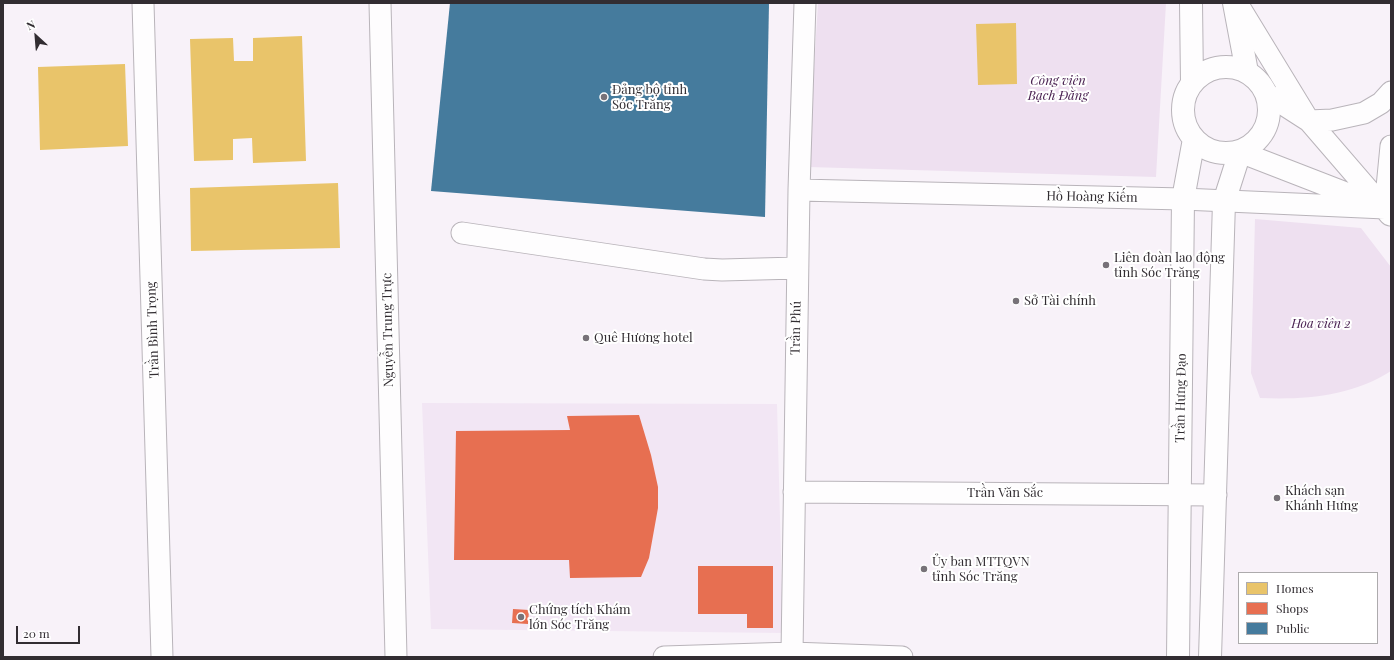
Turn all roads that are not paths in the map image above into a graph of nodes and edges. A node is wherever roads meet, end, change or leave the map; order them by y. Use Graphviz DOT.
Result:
graph roads {
  1 [pos="143,3"];
  2 [pos="380,3"];
  3 [pos="805,3"];
  4 [pos="1191,3"];
  5 [pos="1234,3"];
  6 [pos="1237,3"];
  7 [pos="1247,72"];
  8 [pos="1192,84"];
  9 [pos="1391,92"];
  10 [pos="1267,94"];
  11 [pos="1309,121"];
  12 [pos="1194,140"];
  13 [pos="1391,146"];
  14 [pos="1240,152"];
  15 [pos="798,190"];
  16 [pos="1183,199"];
  17 [pos="1224,202"];
  18 [pos="1388,212"];
  19 [pos="462,233"];
  20 [pos="797,268"];
  21 [pos="794,492"];
  22 [pos="1180,494"];
  23 [pos="1216,495"];
  24 [pos="799,654"];
  25 [pos="162,657"];
  26 [pos="396,657"];
  27 [pos="664,657"];
  28 [pos="902,657"];
  29 [pos="1178,657"];
  30 [pos="1210,657"];
  1 -- 25 [label="street, Trần Bình Trọng"];
  2 -- 26 [label="street, Nguyễn Trung Trực"];
  3 -- 15 [label="street, Trần Phú"];
  4 -- 8 [label="main road"];
  5 -- 7 [label="main road"];
  6 -- 11 [label="street"];
  7 -- 8 [label="main road"];
  7 -- 10 [label="main road"];
  8 -- 12 [label="main road"];
  9 -- 11 [label="street"];
  10 -- 11 [label="street"];
  10 -- 14 [label="main road"];
  11 -- 18 [label="street"];
  12 -- 14 [label="main road"];
  12 -- 16 [label="main road, Trần Hưng Đạo"];
  13 -- 18 [label="street"];
  14 -- 17 [label="main road"];
  14 -- 18 [label="street"];
  15 -- 16 [label="street, Hồ Hoàng Kiếm"];
  15 -- 20 [label="street, Trần Phú"];
  16 -- 17 [label="street, Hồ Hoàng Kiếm"];
  16 -- 22 [label="main road, Trần Hưng Đạo"];
  17 -- 18 [label="street, Hồ Hoàng Kiếm"];
  17 -- 23 [label="main road"];
  19 -- 20 [label="street"];
  20 -- 21 [label="street, Trần Phú"];
  21 -- 22 [label="street, Trần Văn Sắc"];
  21 -- 24 [label="street, Trần Phú"];
  22 -- 23 [label="street, Trần Văn Sắc"];
  22 -- 29 [label="main road, Trần Hưng Đạo"];
  23 -- 30 [label="main road"];
  24 -- 27 [label="street"];
  24 -- 28 [label="street"];
}
